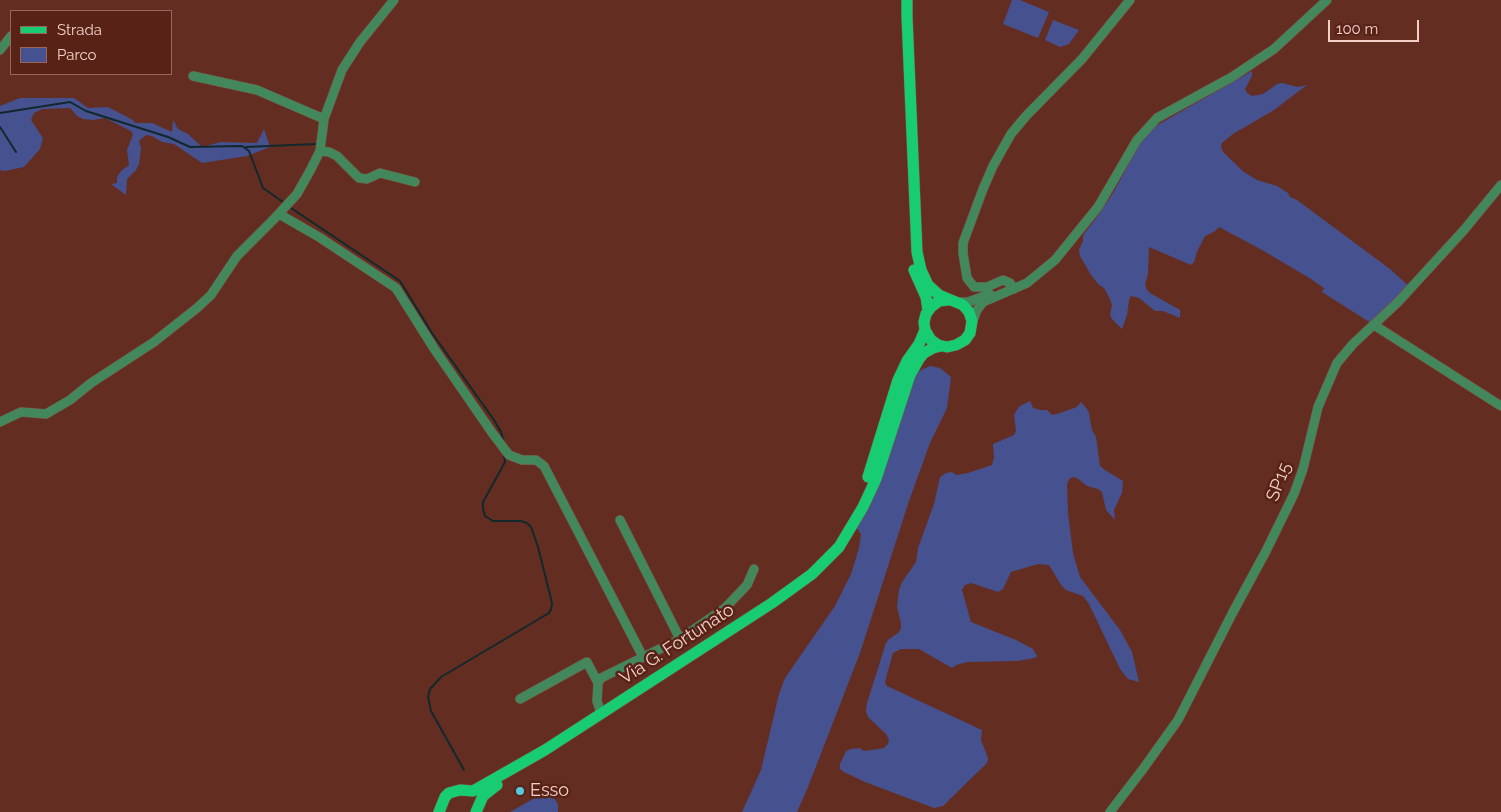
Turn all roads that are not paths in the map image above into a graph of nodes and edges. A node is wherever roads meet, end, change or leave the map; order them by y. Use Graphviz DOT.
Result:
graph roads {
  1 [pos="394,0"];
  2 [pos="908,0"];
  3 [pos="1130,0"];
  4 [pos="1327,0"];
  5 [pos="10,37"];
  6 [pos="0,50"];
  7 [pos="193,76"];
  8 [pos="324,120"];
  9 [pos="320,151"];
  10 [pos="415,182"];
  11 [pos="1501,185"];
  12 [pos="279,214"];
  13 [pos="915,233"];
  14 [pos="1009,290"];
  15 [pos="954,301"];
  16 [pos="928,310"];
  17 [pos="1374,325"];
  18 [pos="972,326"];
  19 [pos="925,330"];
  20 [pos="941,346"];
  21 [pos="1501,406"];
  22 [pos="0,422"];
  23 [pos="620,520"];
  24 [pos="824,562"];
  25 [pos="754,568"];
  26 [pos="680,639"];
  27 [pos="643,657"];
  28 [pos="598,683"];
  29 [pos="520,700"];
  30 [pos="601,713"];
  31 [pos="545,750"];
  32 [pos="465,791"];
  33 [pos="476,810"];
  34 [pos="441,811"];
  35 [pos="1110,812"];
  1 -- 8 [label="street"];
  2 -- 13 [label="main road"];
  3 -- 14 [label="street"];
  4 -- 14 [label="street"];
  5 -- 6 [label="street"];
  7 -- 8 [label="street"];
  8 -- 9 [label="street"];
  9 -- 10 [label="street"];
  9 -- 12 [label="street"];
  11 -- 17 [label="street, SP15"];
  12 -- 22 [label="street"];
  12 -- 27 [label="street"];
  13 -- 15 [label="main road"];
  13 -- 16 [label="main road"];
  14 -- 15 [label="street"];
  14 -- 18 [label="street"];
  15 -- 16 [label="main road"];
  15 -- 18 [label="main road"];
  16 -- 19 [label="main road"];
  17 -- 21 [label="street"];
  17 -- 35 [label="street, SP15"];
  18 -- 20 [label="main road"];
  19 -- 20 [label="main road"];
  19 -- 24 [label="main road, Via G. Fortunato"];
  20 -- 24 [label="main road, Via G. Fortunato"];
  23 -- 26 [label="street"];
  24 -- 30 [label="main road, Via G. Fortunato"];
  25 -- 26 [label="street"];
  26 -- 27 [label="street"];
  27 -- 28 [label="street"];
  28 -- 29 [label="street"];
  28 -- 30 [label="street"];
  30 -- 31 [label="main road, Via G. Fortunato"];
  31 -- 32 [label="main road"];
  31 -- 33 [label="main road"];
  32 -- 33 [label="main road"];
  32 -- 34 [label="main road"];
}
